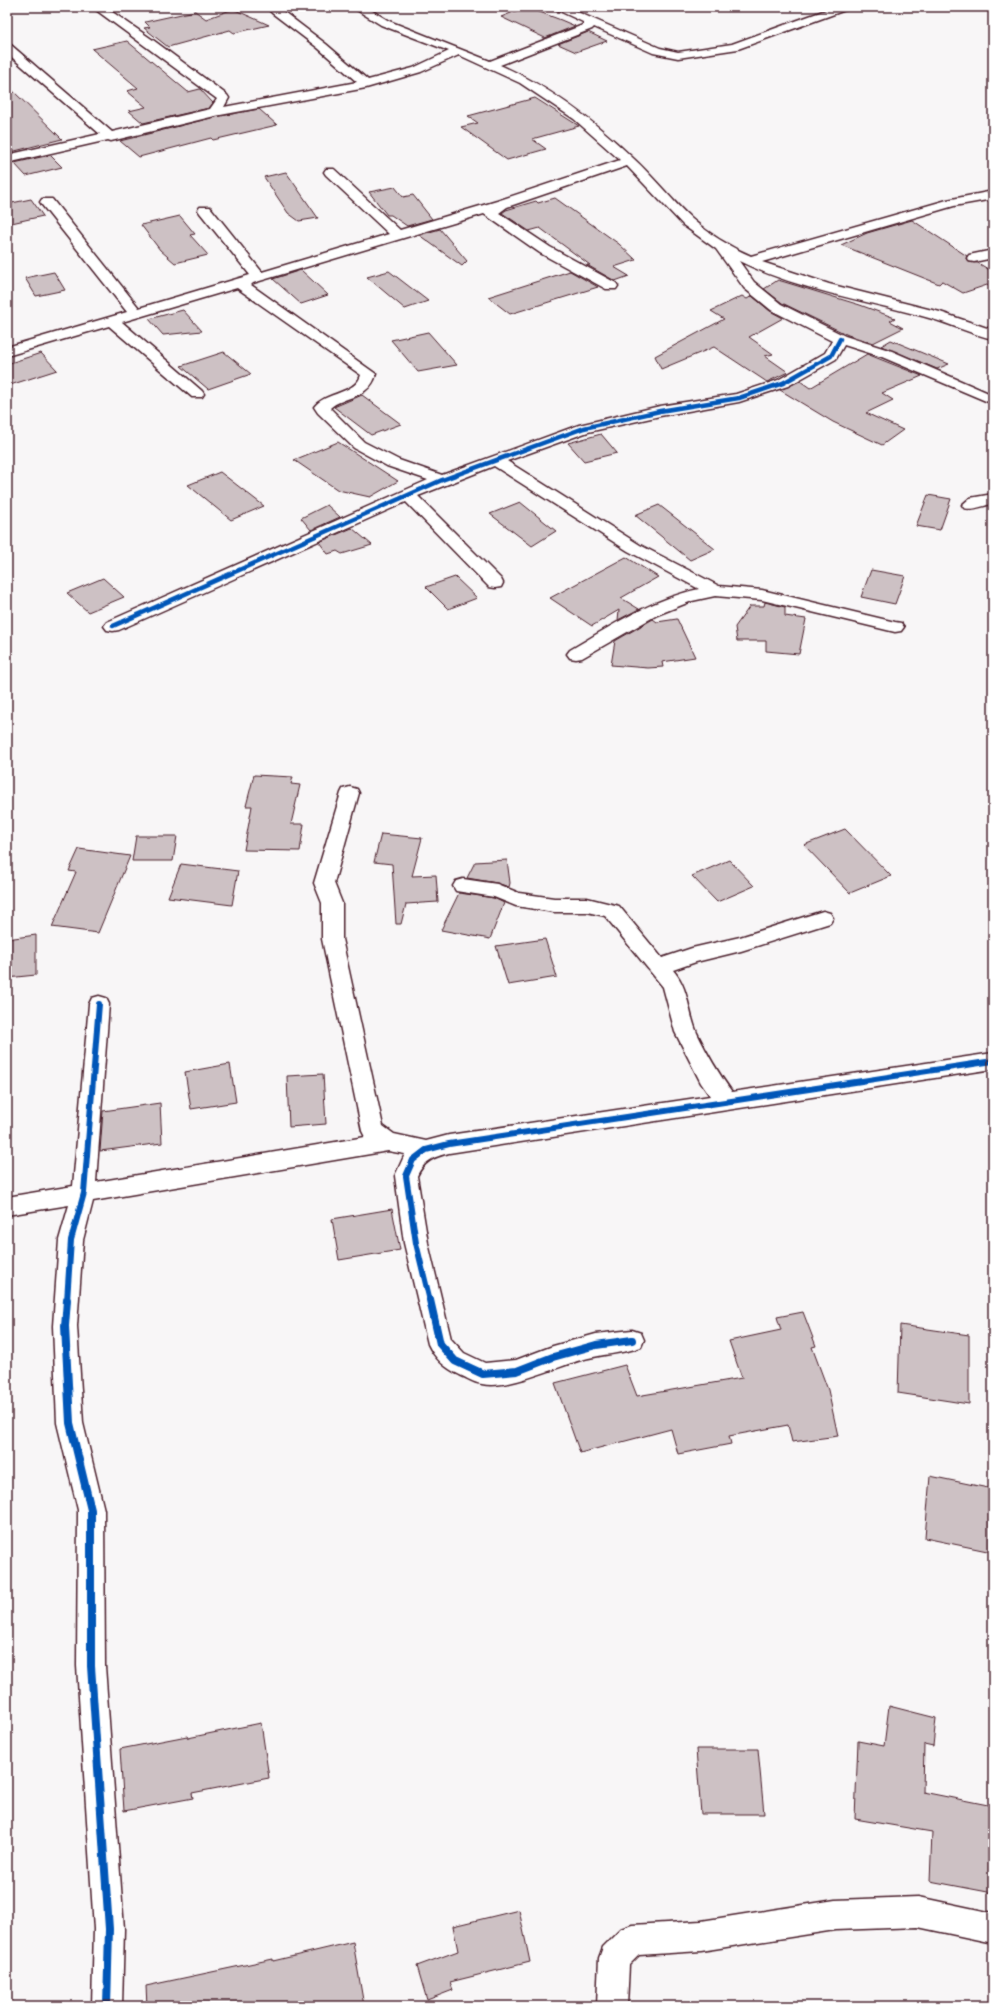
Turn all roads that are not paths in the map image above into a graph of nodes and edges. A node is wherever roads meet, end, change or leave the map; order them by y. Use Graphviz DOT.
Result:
graph roads {
  1 [pos="98,7"];
  2 [pos="358,7"];
  3 [pos="557,7"];
  4 [pos="844,7"];
  5 [pos="276,11"];
  6 [pos="587,20"];
  7 [pos="7,47"];
  8 [pos="459,51"];
  9 [pos="489,65"];
  10 [pos="366,84"];
  11 [pos="215,112"];
  12 [pos="111,136"];
  13 [pos="7,159"];
  14 [pos="629,161"];
  15 [pos="330,172"];
  16 [pos="993,195"];
  17 [pos="47,202"];
  18 [pos="502,204"];
  19 [pos="205,210"];
  20 [pos="398,235"];
  21 [pos="721,246"];
  22 [pos="993,254"];
  23 [pos="974,258"];
  24 [pos="749,260"];
  25 [pos="254,278"];
  26 [pos="611,286"];
  27 [pos="136,314"];
  28 [pos="112,320"];
  29 [pos="993,335"];
  30 [pos="840,339"];
  31 [pos="7,352"];
  32 [pos="197,394"];
  33 [pos="993,400"];
  34 [pos="496,461"];
  35 [pos="442,480"];
  36 [pos="408,495"];
  37 [pos="993,499"];
  38 [pos="970,505"];
  39 [pos="495,583"];
  40 [pos="715,591"];
  41 [pos="113,626"];
  42 [pos="895,627"];
  43 [pos="576,654"];
  44 [pos="350,792"];
  45 [pos="463,886"];
  46 [pos="823,918"];
  47 [pos="658,968"];
  48 [pos="100,1004"];
  49 [pos="993,1060"];
  50 [pos="726,1101"];
  51 [pos="388,1142"];
  52 [pos="426,1150"];
  53 [pos="84,1193"];
  54 [pos="7,1206"];
  55 [pos="632,1340"];
  56 [pos="993,1928"];
  57 [pos="107,2006"];
  58 [pos="612,2006"];
  1 -- 11 [label="street"];
  2 -- 8 [label="street"];
  3 -- 6 [label="street"];
  4 -- 6 [label="street"];
  5 -- 10 [label="street"];
  6 -- 9 [label="street"];
  7 -- 12 [label="street"];
  8 -- 9 [label="street"];
  8 -- 10 [label="street"];
  9 -- 14 [label="street"];
  10 -- 11 [label="street"];
  11 -- 12 [label="street"];
  12 -- 13 [label="street"];
  14 -- 18 [label="street"];
  14 -- 21 [label="street"];
  15 -- 20 [label="street"];
  16 -- 24 [label="street"];
  17 -- 27 [label="street"];
  18 -- 20 [label="street"];
  18 -- 26 [label="street"];
  19 -- 25 [label="street"];
  20 -- 25 [label="street"];
  21 -- 24 [label="street"];
  21 -- 30 [label="street"];
  22 -- 23 [label="street"];
  24 -- 29 [label="street"];
  25 -- 27 [label="street"];
  25 -- 35 [label="street"];
  27 -- 28 [label="street"];
  28 -- 31 [label="street"];
  28 -- 32 [label="street"];
  30 -- 33 [label="street"];
  30 -- 34 [label="street"];
  34 -- 35 [label="street"];
  34 -- 40 [label="street"];
  35 -- 36 [label="street"];
  36 -- 39 [label="street"];
  36 -- 41 [label="street"];
  37 -- 38 [label="street"];
  40 -- 42 [label="street"];
  40 -- 43 [label="street"];
  44 -- 51 [label="street"];
  45 -- 47 [label="street"];
  46 -- 47 [label="street"];
  47 -- 50 [label="street"];
  48 -- 53 [label="street"];
  49 -- 50 [label="street"];
  50 -- 52 [label="street"];
  51 -- 52 [label="street"];
  51 -- 53 [label="street"];
  52 -- 55 [label="street"];
  53 -- 54 [label="street"];
  53 -- 57 [label="street"];
  56 -- 58 [label="street"];
}
